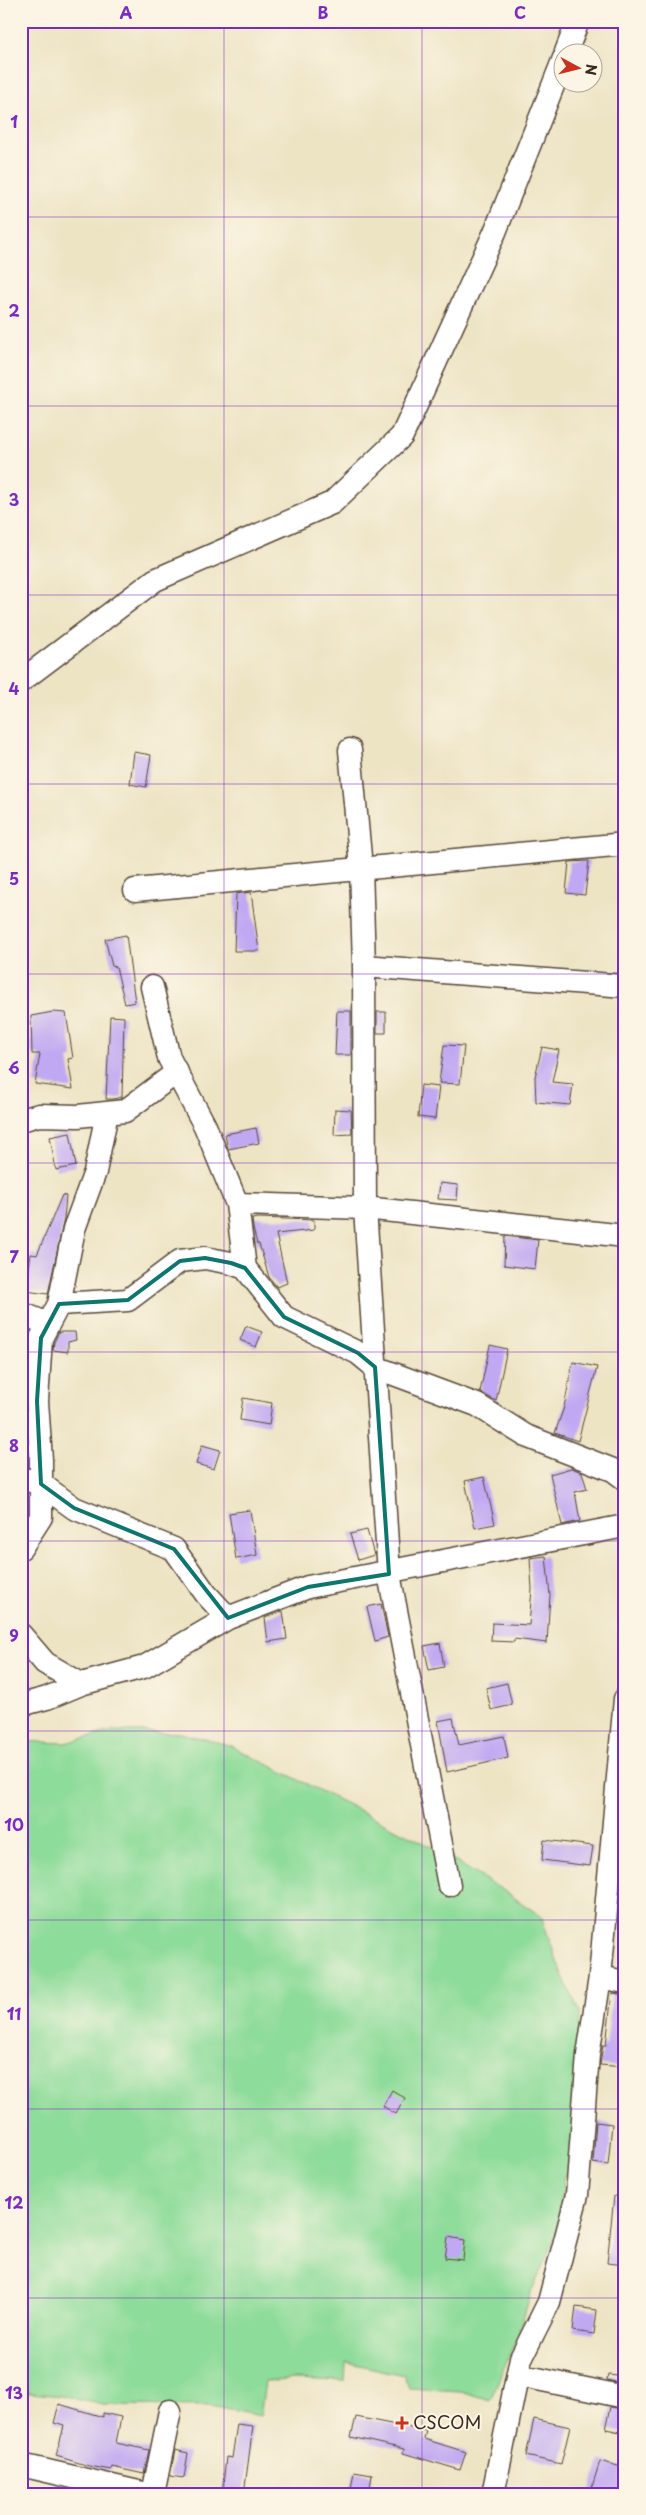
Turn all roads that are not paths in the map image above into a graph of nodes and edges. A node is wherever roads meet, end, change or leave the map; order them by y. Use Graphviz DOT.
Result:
graph roads {
  1 [pos="578,21"];
  2 [pos="570,42"];
  3 [pos="554,83"];
  4 [pos="21,682"];
  5 [pos="350,750"];
  6 [pos="625,844"];
  7 [pos="361,867"];
  8 [pos="135,890"];
  9 [pos="364,966"];
  10 [pos="625,986"];
  11 [pos="152,987"];
  12 [pos="177,1072"];
  13 [pos="107,1113"];
  14 [pos="21,1120"];
  15 [pos="237,1204"];
  16 [pos="365,1208"];
  17 [pos="625,1236"];
  18 [pos="245,1268"];
  19 [pos="59,1304"];
  20 [pos="21,1313"];
  21 [pos="48,1324"];
  22 [pos="375,1367"];
  23 [pos="625,1478"];
  24 [pos="31,1481"];
  25 [pos="625,1526"];
  26 [pos="21,1548"];
  27 [pos="389,1574"];
  28 [pos="228,1618"];
  29 [pos="21,1635"];
  30 [pos="81,1684"];
  31 [pos="625,1699"];
  32 [pos="21,1705"];
  33 [pos="449,1884"];
  34 [pos="600,1977"];
  35 [pos="625,1982"];
  36 [pos="518,2376"];
  37 [pos="625,2397"];
  38 [pos="170,2411"];
  39 [pos="21,2465"];
  40 [pos="147,2494"];
  41 [pos="153,2494"];
  42 [pos="493,2494"];
  1 -- 2 [label="street"];
  3 -- 4 [label="street"];
  5 -- 7 [label="street"];
  6 -- 7 [label="street"];
  7 -- 8 [label="street"];
  7 -- 9 [label="street"];
  9 -- 10 [label="street"];
  9 -- 16 [label="street"];
  11 -- 12 [label="street"];
  12 -- 13 [label="street"];
  12 -- 15 [label="street"];
  13 -- 14 [label="street"];
  13 -- 19 [label="street"];
  15 -- 16 [label="street"];
  15 -- 18 [label="street"];
  16 -- 17 [label="street"];
  16 -- 22 [label="street"];
  18 -- 19 [label="street"];
  18 -- 22 [label="street"];
  19 -- 21 [label="street"];
  20 -- 21 [label="street"];
  21 -- 24 [label="street"];
  22 -- 23 [label="street"];
  22 -- 27 [label="street"];
  24 -- 26 [label="street"];
  24 -- 28 [label="street"];
  25 -- 27 [label="street"];
  27 -- 28 [label="street"];
  27 -- 33 [label="street"];
  28 -- 30 [label="street"];
  29 -- 30 [label="street"];
  30 -- 32 [label="street"];
  31 -- 34 [label="street"];
  34 -- 35 [label="street"];
  34 -- 36 [label="street"];
  36 -- 37 [label="street"];
  36 -- 42 [label="street"];
  38 -- 41 [label="street"];
  39 -- 40 [label="street"];
}
